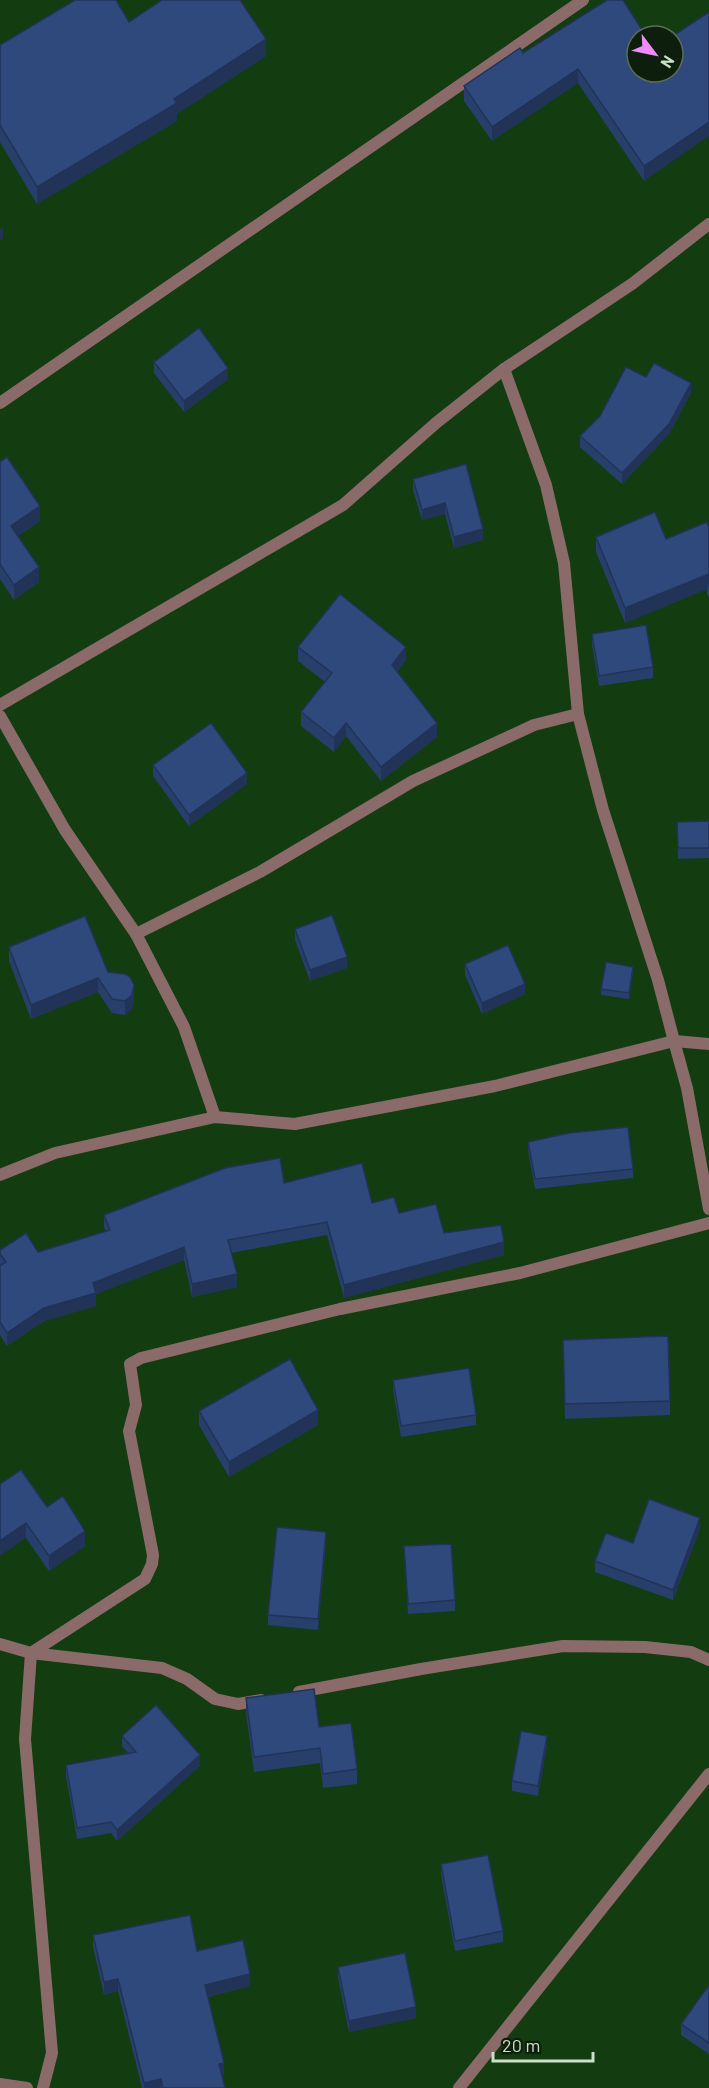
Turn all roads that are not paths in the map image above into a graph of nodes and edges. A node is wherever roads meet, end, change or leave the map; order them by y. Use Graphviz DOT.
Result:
graph roads {
  1 [pos="583,0"];
  2 [pos="709,224"];
  3 [pos="504,369"];
  4 [pos="0,403"];
  5 [pos="0,705"];
  6 [pos="578,714"];
  7 [pos="0,716"];
  8 [pos="136,934"];
  9 [pos="674,1041"];
  10 [pos="709,1044"];
  11 [pos="215,1117"];
  12 [pos="0,1175"];
  13 [pos="709,1209"];
  14 [pos="709,1223"];
  15 [pos="0,1644"];
  16 [pos="31,1653"];
  17 [pos="709,1660"];
  18 [pos="709,1774"];
  19 [pos="0,2084"];
  20 [pos="27,2088"];
  21 [pos="43,2088"];
  22 [pos="459,2088"];
  1 -- 4 [label="street"];
  2 -- 3 [label="street"];
  3 -- 5 [label="street"];
  3 -- 6 [label="street"];
  6 -- 8 [label="street"];
  6 -- 9 [label="street"];
  7 -- 8 [label="street"];
  8 -- 11 [label="street"];
  9 -- 10 [label="street"];
  9 -- 11 [label="street"];
  9 -- 13 [label="street"];
  11 -- 12 [label="street"];
  14 -- 16 [label="street"];
  15 -- 16 [label="street"];
  16 -- 17 [label="street"];
  16 -- 21 [label="street"];
  18 -- 22 [label="street"];
  19 -- 20 [label="street"];
}
